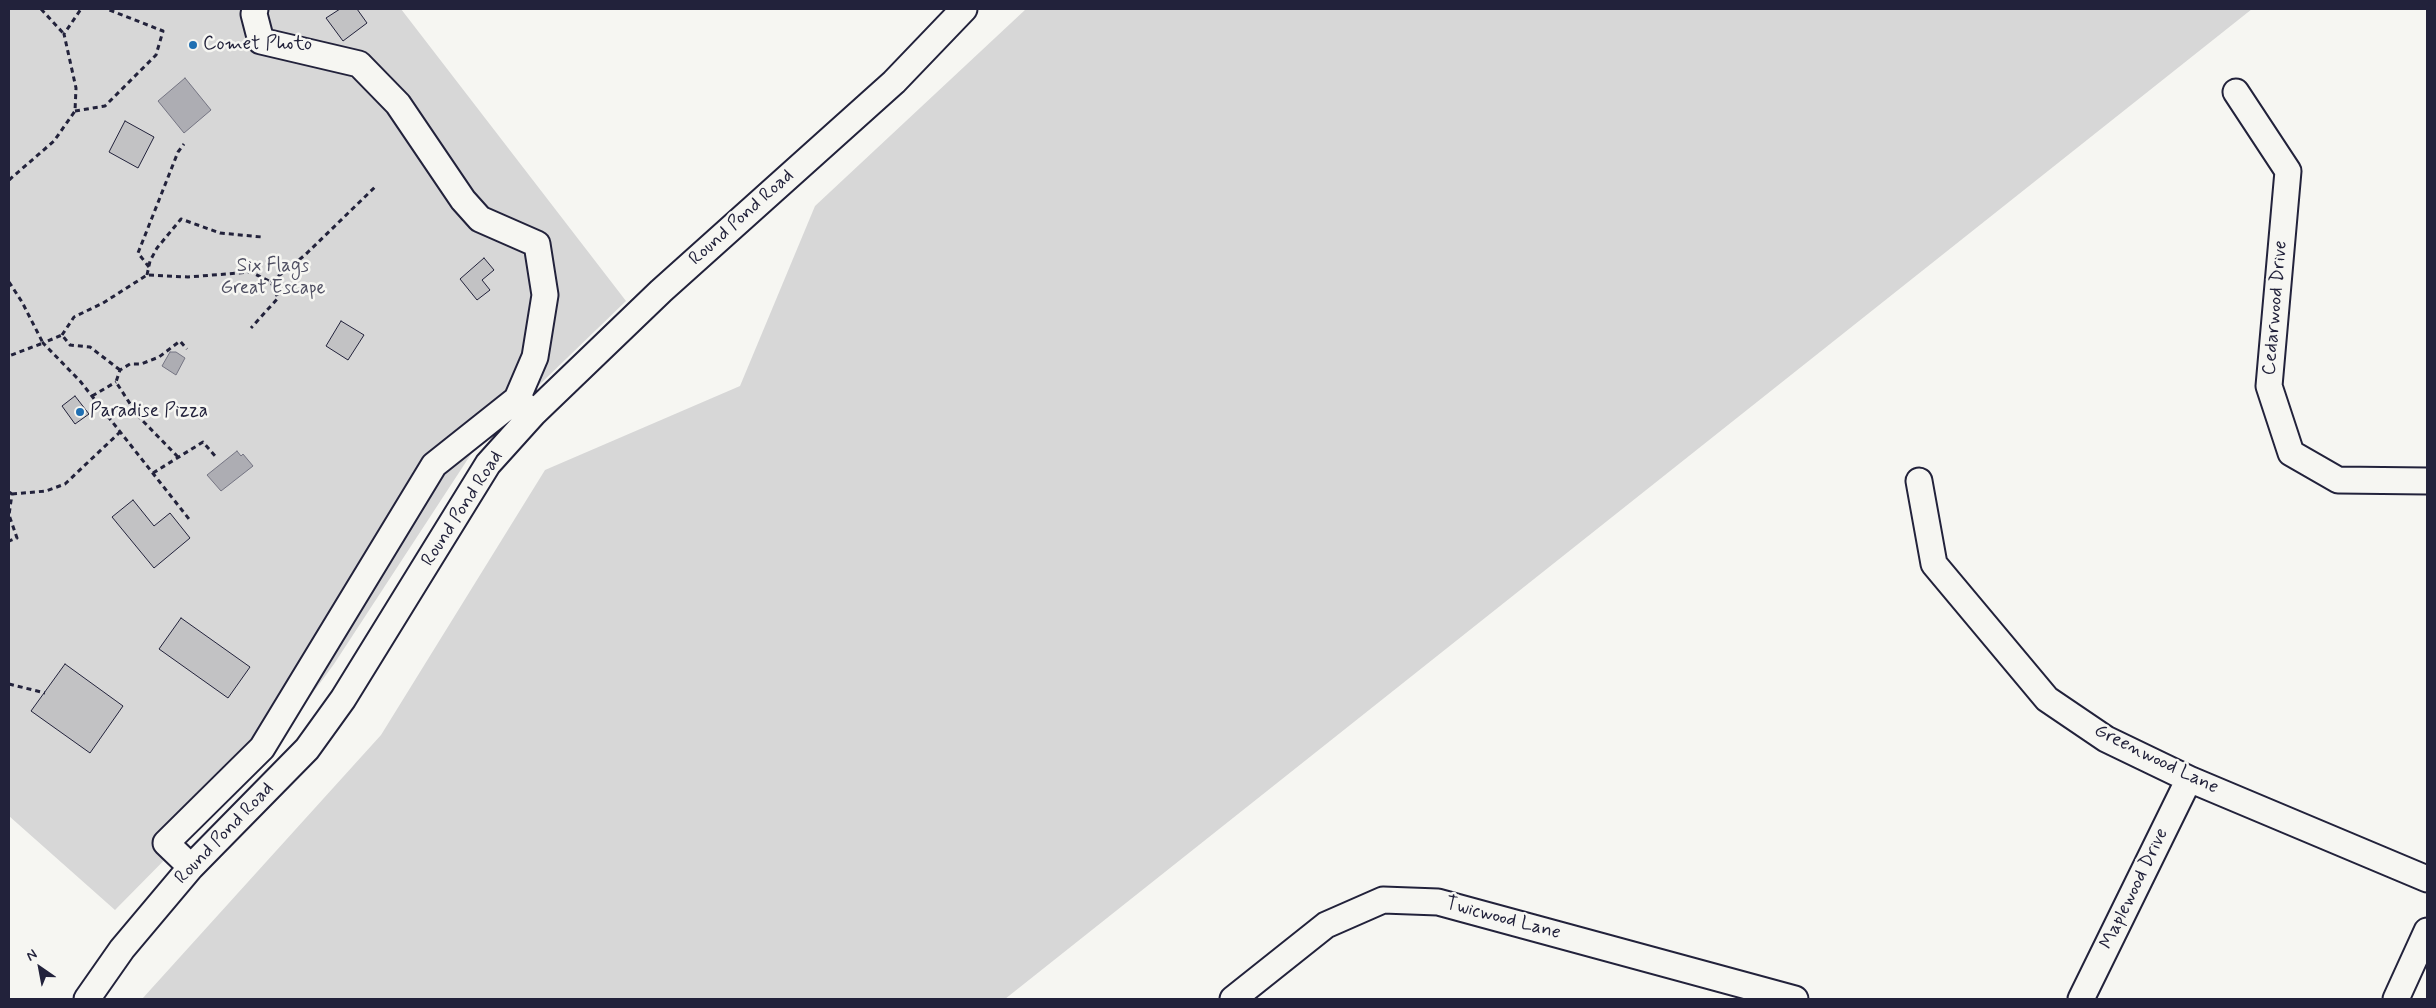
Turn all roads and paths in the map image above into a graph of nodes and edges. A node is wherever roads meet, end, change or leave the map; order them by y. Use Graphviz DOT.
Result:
graph roads {
  1 [pos="42,9"];
  2 [pos="81,9"];
  3 [pos="107,9"];
  4 [pos="255,9"];
  5 [pos="964,9"];
  6 [pos="64,34"];
  7 [pos="2236,92"];
  8 [pos="74,111"];
  9 [pos="184,144"];
  10 [pos="9,180"];
  11 [pos="375,187"];
  12 [pos="262,237"];
  13 [pos="149,267"];
  14 [pos="147,276"];
  15 [pos="9,282"];
  16 [pos="271,282"];
  17 [pos="251,328"];
  18 [pos="62,335"];
  19 [pos="43,342"];
  20 [pos="187,349"];
  21 [pos="9,356"];
  22 [pos="120,370"];
  23 [pos="116,382"];
  24 [pos="92,396"];
  25 [pos="526,406"];
  26 [pos="120,432"];
  27 [pos="178,457"];
  28 [pos="216,457"];
  29 [pos="153,473"];
  30 [pos="1919,481"];
  31 [pos="2427,481"];
  32 [pos="10,493"];
  33 [pos="189,519"];
  34 [pos="9,540"];
  35 [pos="9,684"];
  36 [pos="45,693"];
  37 [pos="2189,779"];
  38 [pos="191,867"];
  39 [pos="2427,879"];
  40 [pos="2427,931"];
  41 [pos="87,999"];
  42 [pos="1233,999"];
  43 [pos="1795,999"];
  44 [pos="2081,999"];
  45 [pos="2396,999"];
  1 -- 6 [label="path"];
  2 -- 6 [label="path"];
  3 -- 8 [label="path"];
  4 -- 25 [label="street"];
  5 -- 25 [label="street, Round Pond Road"];
  6 -- 8 [label="path"];
  7 -- 31 [label="street, Cedarwood Drive"];
  8 -- 10 [label="path"];
  9 -- 13 [label="path"];
  11 -- 16 [label="path"];
  12 -- 13 [label="path"];
  13 -- 14 [label="path"];
  14 -- 16 [label="path"];
  14 -- 18 [label="path"];
  15 -- 19 [label="path"];
  16 -- 17 [label="path"];
  18 -- 19 [label="path"];
  18 -- 22 [label="path"];
  19 -- 21 [label="path"];
  19 -- 24 [label="path"];
  20 -- 22 [label="path"];
  22 -- 23 [label="path"];
  23 -- 24 [label="path"];
  23 -- 27 [label="path"];
  24 -- 26 [label="path"];
  25 -- 38 [label="street, Round Pond Road"];
  25 -- 38 [label="street"];
  26 -- 29 [label="path"];
  26 -- 32 [label="path"];
  27 -- 28 [label="path"];
  27 -- 29 [label="path"];
  29 -- 33 [label="path"];
  30 -- 37 [label="street, Greenwood Lane"];
  32 -- 34 [label="path"];
  35 -- 36 [label="path"];
  37 -- 39 [label="street, Greenwood Lane"];
  37 -- 44 [label="street, Maplewood Drive"];
  38 -- 41 [label="street, Round Pond Road"];
  40 -- 45 [label="street"];
  42 -- 43 [label="street, Twicwood Lane"];
}
